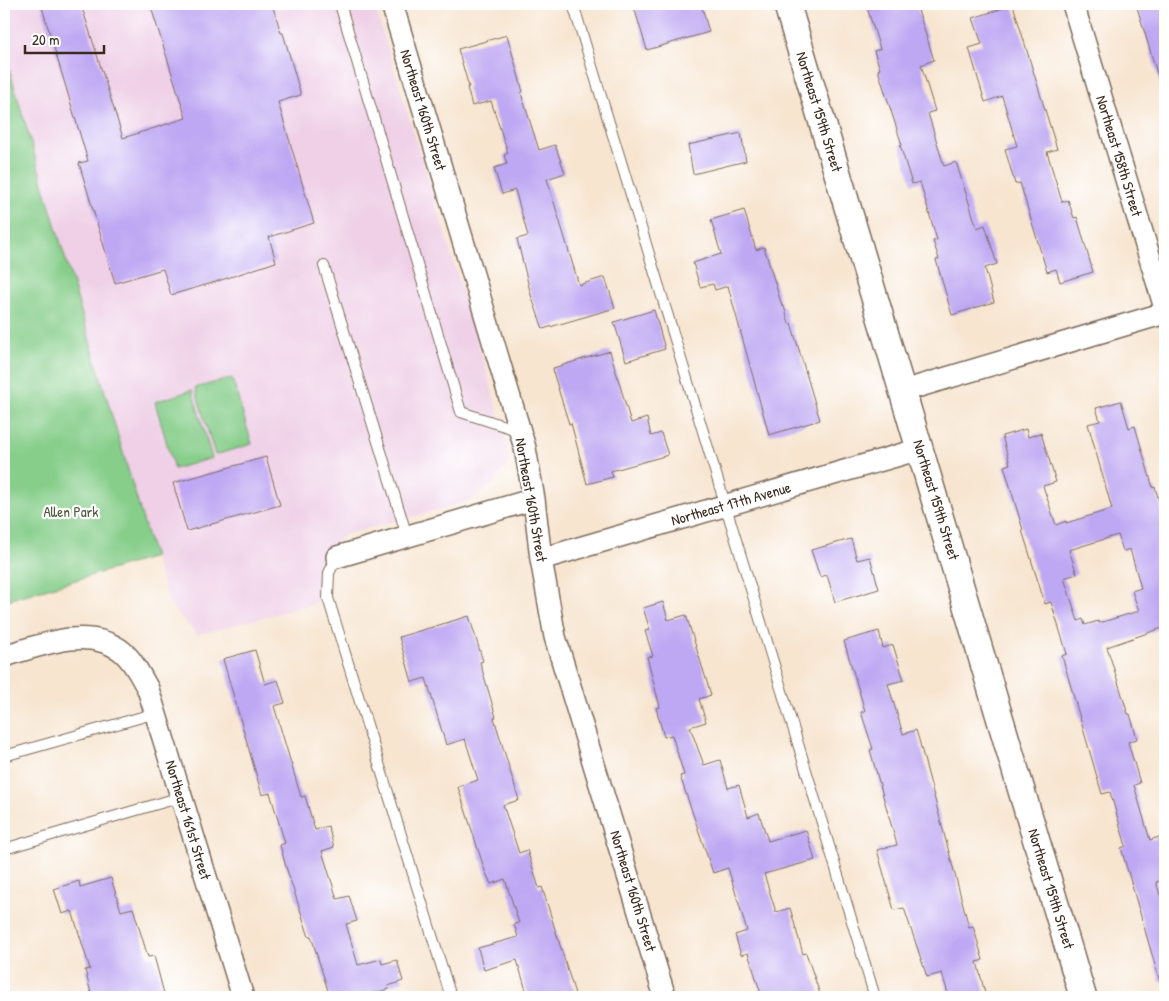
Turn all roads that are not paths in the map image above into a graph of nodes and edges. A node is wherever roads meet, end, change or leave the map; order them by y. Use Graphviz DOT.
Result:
graph roads {
  1 [pos="340,4"];
  2 [pos="392,4"];
  3 [pos="573,4"];
  4 [pos="787,4"];
  5 [pos="1073,4"];
  6 [pos="324,266"];
  7 [pos="1165,308"];
  8 [pos="1165,312"];
  9 [pos="903,391"];
  10 [pos="520,431"];
  11 [pos="920,449"];
  12 [pos="534,499"];
  13 [pos="725,505"];
  14 [pos="407,536"];
  15 [pos="337,557"];
  16 [pos="541,559"];
  17 [pos="4,656"];
  18 [pos="156,713"];
  19 [pos="4,756"];
  20 [pos="181,797"];
  21 [pos="4,849"];
  22 [pos="243,997"];
  23 [pos="451,997"];
  24 [pos="665,997"];
  25 [pos="875,997"];
  26 [pos="1084,997"];
  1 -- 10 [label="lane"];
  2 -- 10 [label="street, Northeast 160th Street"];
  3 -- 13 [label="lane"];
  4 -- 9 [label="street, Northeast 159th Street"];
  5 -- 7 [label="street, Northeast 158th Street"];
  6 -- 14 [label="lane"];
  8 -- 9 [label="street"];
  9 -- 11 [label="street, Northeast 159th Street"];
  10 -- 12 [label="street, Northeast 160th Street"];
  11 -- 13 [label="street, Northeast 17th Avenue"];
  11 -- 26 [label="street, Northeast 159th Street"];
  12 -- 14 [label="street"];
  12 -- 16 [label="street, Northeast 160th Street"];
  13 -- 16 [label="street, Northeast 17th Avenue"];
  13 -- 25 [label="lane"];
  14 -- 15 [label="street"];
  15 -- 23 [label="lane"];
  16 -- 24 [label="street, Northeast 160th Street"];
  17 -- 18 [label="street, Northeast 161st Street"];
  18 -- 19 [label="lane"];
  18 -- 20 [label="street, Northeast 161st Street"];
  20 -- 21 [label="lane"];
  20 -- 22 [label="street, Northeast 161st Street"];
}
